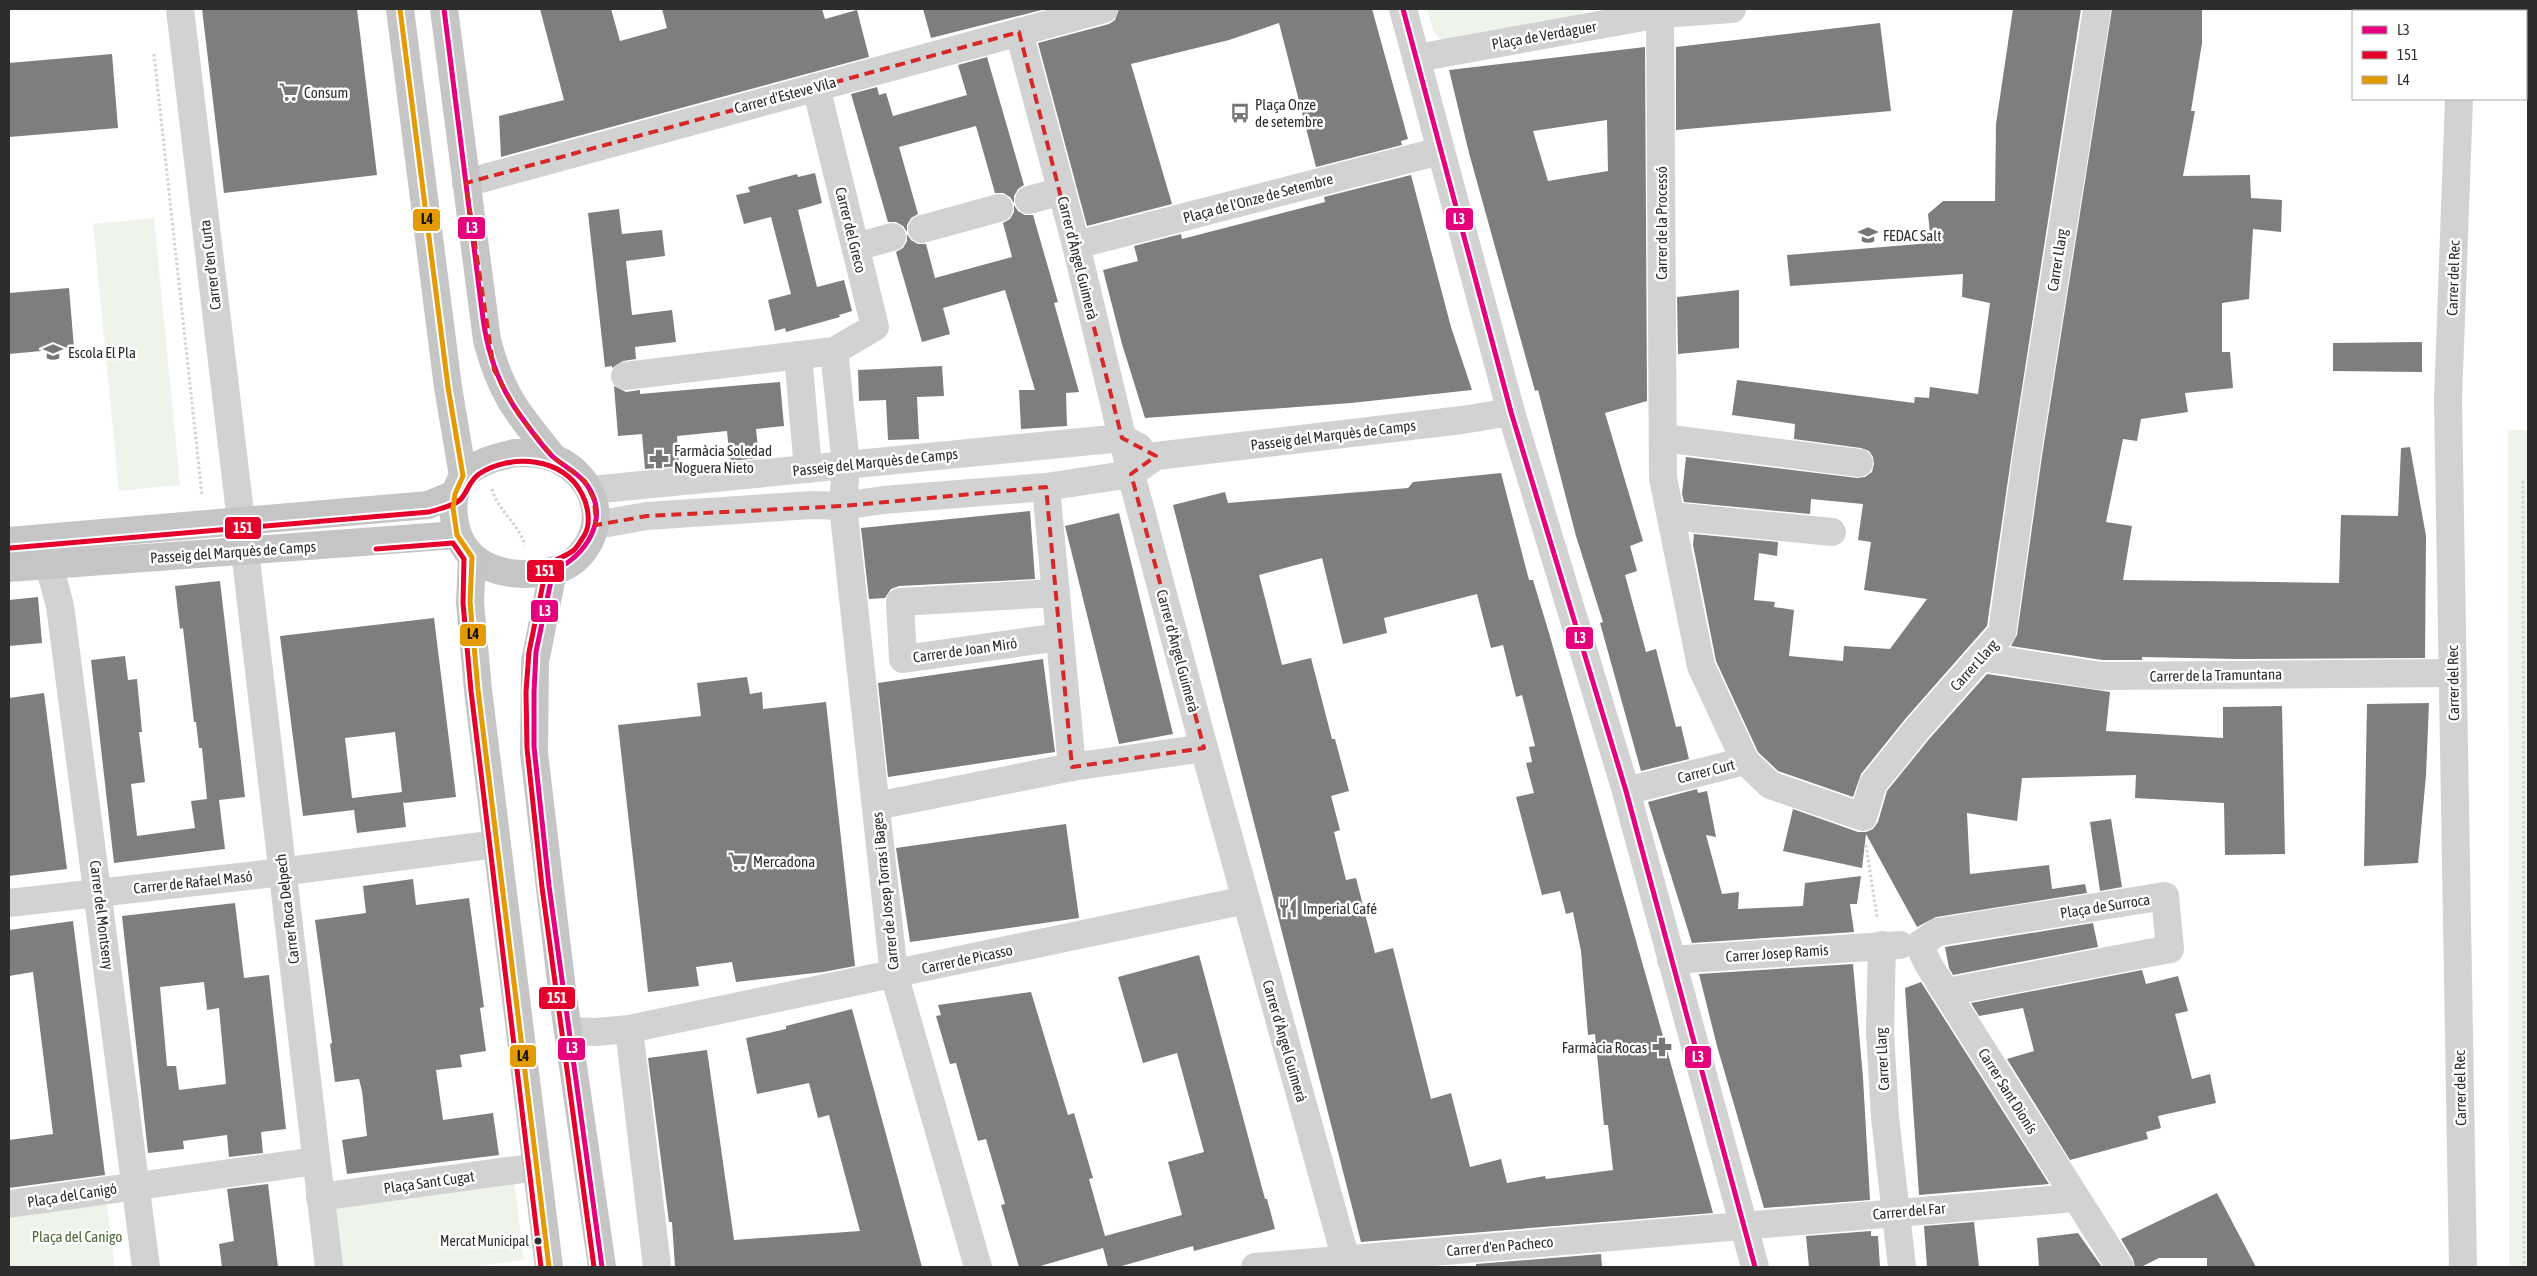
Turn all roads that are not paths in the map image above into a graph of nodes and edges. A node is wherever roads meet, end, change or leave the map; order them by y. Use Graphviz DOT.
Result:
graph roads {
  1 [pos="180,9"];
  2 [pos="400,9"];
  3 [pos="444,9"];
  4 [pos="1104,9"];
  5 [pos="1403,9"];
  6 [pos="1732,9"];
  7 [pos="2097,9"];
  8 [pos="1658,11"];
  9 [pos="1019,32"];
  10 [pos="1417,58"];
  11 [pos="816,86"];
  12 [pos="2459,100"];
  13 [pos="1440,151"];
  14 [pos="466,183"];
  15 [pos="1062,191"];
  16 [pos="1029,200"];
  17 [pos="999,208"];
  18 [pos="922,229"];
  19 [pos="892,238"];
  20 [pos="1076,245"];
  21 [pos="856,247"];
  22 [pos="834,351"];
  23 [pos="798,355"];
  24 [pos="625,376"];
  25 [pos="1511,412"];
  26 [pos="1122,438"];
  27 [pos="1663,438"];
  28 [pos="1156,456"];
  29 [pos="554,458"];
  30 [pos="1859,463"];
  31 [pos="846,465"];
  32 [pos="808,469"];
  33 [pos="1131,474"];
  34 [pos="459,485"];
  35 [pos="1046,487"];
  36 [pos="591,490"];
  37 [pos="843,506"];
  38 [pos="1671,516"];
  39 [pos="241,521"];
  40 [pos="596,525"];
  41 [pos="1832,532"];
  42 [pos="457,535"];
  43 [pos="9,541"];
  44 [pos="245,551"];
  45 [pos="472,557"];
  46 [pos="48,565"];
  47 [pos="9,568"];
  48 [pos="553,571"];
  49 [pos="1056,593"];
  50 [pos="1060,637"];
  51 [pos="1981,657"];
  52 [pos="2453,672"];
  53 [pos="1204,748"];
  54 [pos="1744,761"];
  55 [pos="1072,767"];
  56 [pos="1626,791"];
  57 [pos="876,806"];
  58 [pos="1862,817"];
  59 [pos="497,844"];
  60 [pos="283,870"];
  61 [pos="99,893"];
  62 [pos="1246,900"];
  63 [pos="9,903"];
  64 [pos="1882,945"];
  65 [pos="1919,945"];
  66 [pos="1671,960"];
  67 [pos="894,974"];
  68 [pos="1947,992"];
  69 [pos="629,1029"];
  70 [pos="569,1031"];
  71 [pos="316,1160"];
  72 [pos="536,1167"];
  73 [pos="136,1185"];
  74 [pos="320,1197"];
  75 [pos="2075,1198"];
  76 [pos="9,1204"];
  77 [pos="1898,1212"];
  78 [pos="1744,1224"];
  79 [pos="1347,1264"];
  80 [pos="146,1267"];
  81 [pos="329,1267"];
  82 [pos="549,1267"];
  83 [pos="602,1267"];
  84 [pos="657,1267"];
  85 [pos="978,1267"];
  86 [pos="1255,1267"];
  87 [pos="1755,1267"];
  88 [pos="1902,1267"];
  89 [pos="2120,1267"];
  90 [pos="2463,1267"];
  1 -- 39 [label="street, Carrer d'en Curta"];
  2 -- 34 [label="main road"];
  3 -- 14 [label="main road"];
  4 -- 9 [label="street, Carrer d'Esteve Vila"];
  5 -- 10 [label="street"];
  6 -- 8 [label="street, Plaça de Verdaguer"];
  7 -- 51 [label="street, Carrer Llarg"];
  8 -- 10 [label="street, Plaça de Verdaguer"];
  8 -- 27 [label="street, Carrer de la Processó"];
  9 -- 11 [label="street, Carrer d'Esteve Vila"];
  9 -- 15 [label="street, Carrer d'Àngel Guimerà"];
  10 -- 13 [label="street"];
  11 -- 14 [label="street, Carrer d'Esteve Vila"];
  11 -- 21 [label="street, Carrer del Greco"];
  12 -- 52 [label="street, Carrer del Rec"];
  13 -- 20 [label="street, Plaça de l'Onze de Setembre"];
  13 -- 25 [label="street"];
  14 -- 29 [label="main road"];
  15 -- 16 [label="street"];
  15 -- 20 [label="street, Carrer d'Àngel Guimerà"];
  17 -- 18 [label="street"];
  19 -- 21 [label="street"];
  20 -- 26 [label="street, Carrer d'Àngel Guimerà"];
  21 -- 22 [label="street, Carrer del Greco"];
  22 -- 23 [label="street, Carrer del Greco"];
  22 -- 31 [label="street"];
  23 -- 24 [label="street, Carrer del Greco"];
  23 -- 32 [label="street"];
  25 -- 28 [label="street, Passeig del Marquès de Camps"];
  25 -- 56 [label="street"];
  26 -- 28 [label="street"];
  26 -- 31 [label="street, Passeig del Marquès de Camps"];
  26 -- 33 [label="street, Carrer d'Àngel Guimerà"];
  27 -- 30 [label="street"];
  27 -- 38 [label="street, Carrer de la Processó"];
  28 -- 33 [label="street, Passeig del Marquès de Camps"];
  29 -- 34 [label="main road"];
  29 -- 36 [label="main road"];
  31 -- 32 [label="street, Passeig del Marquès de Camps"];
  31 -- 37 [label="street"];
  32 -- 36 [label="street, Passeig del Marquès de Camps"];
  33 -- 35 [label="street, Passeig del Marquès de Camps"];
  33 -- 53 [label="street, Carrer d'Àngel Guimerà"];
  34 -- 39 [label="main road, Passeig del Marquès de Camps"];
  34 -- 42 [label="main road"];
  35 -- 37 [label="street, Passeig del Marquès de Camps"];
  35 -- 49 [label="street"];
  36 -- 40 [label="main road"];
  37 -- 40 [label="street, Passeig del Marquès de Camps"];
  37 -- 57 [label="street, Carrer de Josep Torras i Bages"];
  38 -- 41 [label="street"];
  38 -- 54 [label="street, Carrer de la Processó"];
  39 -- 43 [label="main road, Passeig del Marquès de Camps"];
  40 -- 48 [label="main road"];
  42 -- 44 [label="main road, Passeig del Marquès de Camps"];
  42 -- 45 [label="main road"];
  44 -- 46 [label="main road, Passeig del Marquès de Camps"];
  44 -- 60 [label="street, Carrer Roca Delpech"];
  45 -- 48 [label="main road"];
  45 -- 59 [label="main road"];
  46 -- 47 [label="main road, Passeig del Marquès de Camps"];
  46 -- 61 [label="street, Carrer del Montseny"];
  48 -- 70 [label="main road"];
  49 -- 50 [label="street"];
  49 -- 50 [label="street, Carrer de Joan Miró"];
  50 -- 55 [label="street"];
  51 -- 52 [label="street, Carrer de la Tramuntana"];
  51 -- 58 [label="street, Carrer Llarg"];
  52 -- 90 [label="street, Carrer del Rec"];
  53 -- 55 [label="street"];
  53 -- 62 [label="street, Carrer d'Àngel Guimerà"];
  54 -- 56 [label="street, Carrer Curt"];
  54 -- 58 [label="street, Carrer Curt"];
  55 -- 57 [label="street"];
  56 -- 66 [label="street"];
  57 -- 67 [label="street, Carrer de Josep Torras i Bages"];
  59 -- 60 [label="street, Carrer de Rafael Masó"];
  59 -- 72 [label="main road"];
  60 -- 61 [label="street, Carrer de Rafael Masó"];
  60 -- 71 [label="street, Carrer Roca Delpech"];
  61 -- 63 [label="street, Carrer de Rafael Masó"];
  61 -- 73 [label="street, Carrer del Montseny"];
  62 -- 67 [label="street, Carrer de Picasso"];
  62 -- 79 [label="street, Carrer d'Àngel Guimerà"];
  64 -- 65 [label="street"];
  64 -- 66 [label="street, Carrer Josep Ramis"];
  64 -- 77 [label="street, Carrer Llarg"];
  65 -- 68 [label="street, Carrer Sant Dionís"];
  65 -- 68 [label="street, Plaça de Surroca"];
  66 -- 78 [label="street"];
  67 -- 69 [label="street, Carrer de Picasso"];
  67 -- 85 [label="street, Carrer de Josep Torras i Bages"];
  68 -- 75 [label="street, Carrer Sant Dionís"];
  69 -- 70 [label="street, Carrer de Picasso"];
  69 -- 84 [label="street"];
  70 -- 83 [label="main road"];
  71 -- 73 [label="street, Plaça del Canigó"];
  71 -- 74 [label="street, Carrer Roca Delpech"];
  72 -- 74 [label="street, Plaça Sant Cugat"];
  72 -- 82 [label="main road"];
  73 -- 76 [label="street, Plaça del Canigó"];
  73 -- 80 [label="street, Carrer del Montseny"];
  74 -- 81 [label="street, Carrer Roca Delpech"];
  75 -- 77 [label="street, Carrer del Far"];
  75 -- 89 [label="street, Carrer Sant Dionís"];
  77 -- 78 [label="street, Carrer del Far"];
  77 -- 88 [label="street, Carrer Llarg"];
  78 -- 79 [label="street, Carrer d'en Pacheco"];
  78 -- 87 [label="street"];
  79 -- 86 [label="street, Carrer d'en Pacheco"];
}
